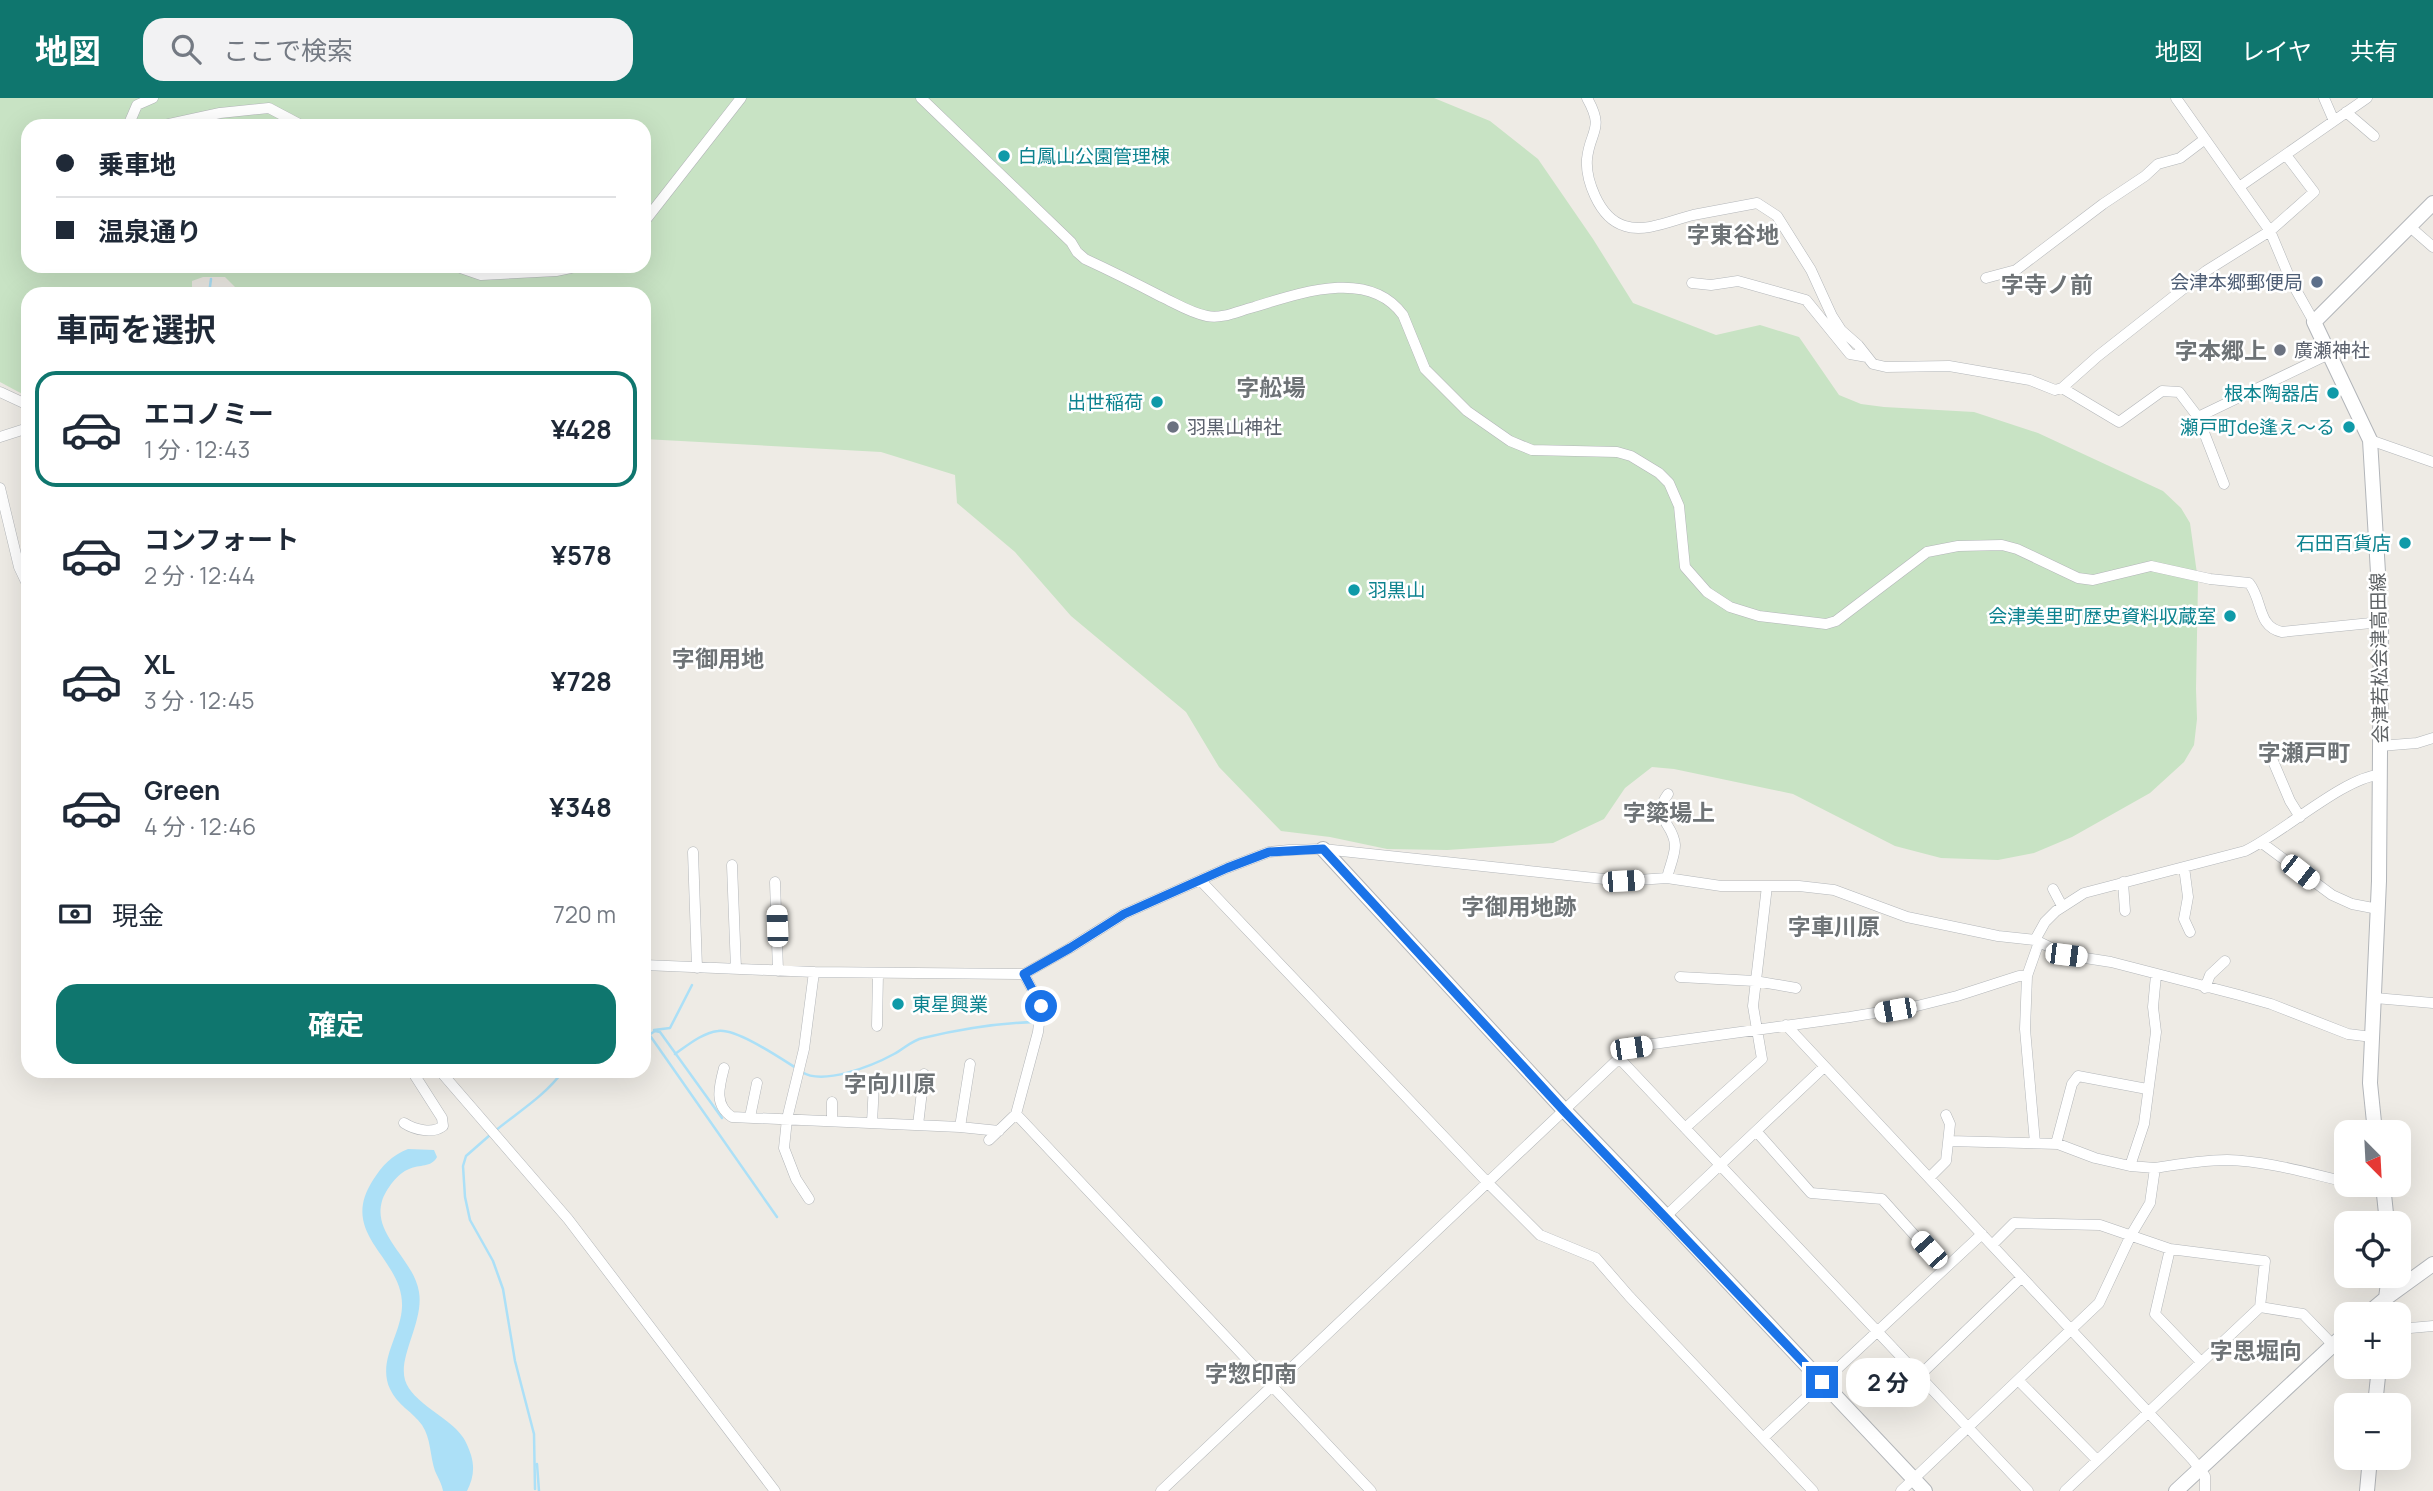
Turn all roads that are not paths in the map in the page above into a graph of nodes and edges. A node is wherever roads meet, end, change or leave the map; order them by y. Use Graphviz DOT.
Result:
graph roads {
  1 [pos="153,98"];
  2 [pos="741,98"];
  3 [pos="921,98"];
  4 [pos="1587,98"];
  5 [pos="2176,98"];
  6 [pos="2324,98"];
  7 [pos="2367,98"];
  8 [pos="2346,112"];
  9 [pos="131,119"];
  10 [pos="192,119"];
  11 [pos="290,119"];
  12 [pos="2334,121"];
  13 [pos="2374,136"];
  14 [pos="2205,139"];
  15 [pos="2286,155"];
  16 [pos="2239,187"];
  17 [pos="2433,203"];
  18 [pos="651,213"];
  19 [pos="2409,226"];
  20 [pos="2270,231"];
  21 [pos="2433,247"];
  22 [pos="475,273"];
  23 [pos="518,273"];
  24 [pos="1986,278"];
  25 [pos="1692,283"];
  26 [pos="2314,322"];
  27 [pos="2329,354"];
  28 [pos="1867,357"];
  29 [pos="2062,388"];
  30 [pos="0,392"];
  31 [pos="21,402"];
  32 [pos="2198,417"];
  33 [pos="21,430"];
  34 [pos="0,437"];
  35 [pos="2370,440"];
  36 [pos="2433,462"];
  37 [pos="2224,484"];
  38 [pos="0,488"];
  39 [pos="21,571"];
  40 [pos="2381,622"];
  41 [pos="2433,738"];
  42 [pos="2380,746"];
  43 [pos="2270,754"];
  44 [pos="2379,775"];
  45 [pos="1668,794"];
  46 [pos="2300,817"];
  47 [pos="2262,842"];
  48 [pos="1323,849"];
  49 [pos="693,852"];
  50 [pos="732,865"];
  51 [pos="2184,867"];
  52 [pos="1667,878"];
  53 [pos="1200,880"];
  54 [pos="775,882"];
  55 [pos="2123,882"];
  56 [pos="1767,886"];
  57 [pos="2053,890"];
  58 [pos="2062,906"];
  59 [pos="2378,909"];
  60 [pos="2126,911"];
  61 [pos="2190,932"];
  62 [pos="2037,941"];
  63 [pos="2225,961"];
  64 [pos="651,965"];
  65 [pos="697,968"];
  66 [pos="736,969"];
  67 [pos="778,971"];
  68 [pos="814,972"];
  69 [pos="878,973"];
  70 [pos="1024,974"];
  71 [pos="2027,975"];
  72 [pos="2156,975"];
  73 [pos="1680,977"];
  74 [pos="1755,981"];
  75 [pos="1796,988"];
  76 [pos="2205,988"];
  77 [pos="2375,998"];
  78 [pos="2433,1003"];
  79 [pos="1786,1025"];
  80 [pos="877,1026"];
  81 [pos="1758,1029"];
  82 [pos="2371,1037"];
  83 [pos="1619,1058"];
  84 [pos="971,1064"];
  85 [pos="1824,1067"];
  86 [pos="724,1068"];
  87 [pos="924,1074"];
  88 [pos="416,1078"];
  89 [pos="446,1078"];
  90 [pos="757,1083"];
  91 [pos="874,1083"];
  92 [pos="2147,1089"];
  93 [pos="832,1102"];
  94 [pos="1564,1111"];
  95 [pos="1016,1114"];
  96 [pos="1946,1115"];
  97 [pos="750,1118"];
  98 [pos="787,1119"];
  99 [pos="2374,1120"];
  100 [pos="832,1121"];
  101 [pos="404,1123"];
  102 [pos="872,1123"];
  103 [pos="918,1125"];
  104 [pos="960,1127"];
  105 [pos="1685,1128"];
  106 [pos="999,1131"];
  107 [pos="1756,1131"];
  108 [pos="989,1140"];
  109 [pos="1950,1141"];
  110 [pos="2035,1143"];
  111 [pos="2056,1144"];
  112 [pos="1719,1166"];
  113 [pos="2130,1166"];
  114 [pos="2155,1168"];
  115 [pos="1929,1178"];
  116 [pos="2334,1179"];
  117 [pos="1487,1182"];
  118 [pos="809,1199"];
  119 [pos="1666,1216"];
  120 [pos="1982,1234"];
  121 [pos="2131,1235"];
  122 [pos="1992,1245"];
  123 [pos="2170,1249"];
  124 [pos="2433,1264"];
  125 [pos="1944,1268"];
  126 [pos="2022,1277"];
  127 [pos="2387,1288"];
  128 [pos="2386,1298"];
  129 [pos="2381,1302"];
  130 [pos="2386,1302"];
  131 [pos="2259,1307"];
  132 [pos="2433,1326"];
  133 [pos="2411,1328"];
  134 [pos="2072,1330"];
  135 [pos="1877,1332"];
  136 [pos="2333,1345"];
  137 [pos="2201,1362"];
  138 [pos="1919,1377"];
  139 [pos="2018,1380"];
  140 [pos="1822,1382"];
  141 [pos="1271,1387"];
  142 [pos="2148,1411"];
  143 [pos="1967,1427"];
  144 [pos="1763,1438"];
  145 [pos="2097,1460"];
  146 [pos="2200,1468"];
  147 [pos="2369,1470"];
  148 [pos="1914,1479"];
  149 [pos="775,1491"];
  150 [pos="1161,1491"];
  151 [pos="1371,1491"];
  152 [pos="1813,1491"];
  153 [pos="1901,1491"];
  154 [pos="1925,1491"];
  155 [pos="2028,1491"];
  156 [pos="2065,1491"];
  157 [pos="2176,1491"];
  158 [pos="2205,1491"];
  159 [pos="2367,1491"];
  1 -- 9 [label="street"];
  2 -- 18 [label="street"];
  3 -- 40 [label="street"];
  4 -- 28 [label="street"];
  5 -- 14 [label="street"];
  6 -- 12 [label="street"];
  7 -- 8 [label="street"];
  8 -- 12 [label="street"];
  8 -- 13 [label="street"];
  10 -- 11 [label="street"];
  12 -- 15 [label="street"];
  14 -- 16 [label="street"];
  14 -- 24 [label="street"];
  15 -- 16 [label="street"];
  15 -- 20 [label="street"];
  16 -- 20 [label="street"];
  17 -- 19 [label="main road"];
  19 -- 21 [label="street"];
  19 -- 26 [label="main road"];
  20 -- 26 [label="street"];
  20 -- 29 [label="street"];
  22 -- 23 [label="street"];
  25 -- 28 [label="street"];
  26 -- 27 [label="main road, 会津若松会津高田線"];
  27 -- 32 [label="street"];
  27 -- 35 [label="main road, 会津若松会津高田線"];
  28 -- 29 [label="street"];
  29 -- 32 [label="street"];
  30 -- 31 [label="street"];
  32 -- 37 [label="street"];
  33 -- 34 [label="street"];
  35 -- 36 [label="street"];
  35 -- 40 [label="main road, 会津若松会津高田線"];
  38 -- 39 [label="street"];
  40 -- 42 [label="main road, 会津若松会津高田線"];
  41 -- 42 [label="street"];
  42 -- 44 [label="main road, 会津若松会津高田線"];
  43 -- 46 [label="street"];
  44 -- 46 [label="street"];
  44 -- 59 [label="main road, 会津若松会津高田線"];
  45 -- 52 [label="street"];
  46 -- 47 [label="street"];
  47 -- 51 [label="street"];
  47 -- 59 [label="street"];
  48 -- 52 [label="street"];
  48 -- 53 [label="street"];
  48 -- 94 [label="main road"];
  49 -- 65 [label="street"];
  50 -- 66 [label="street"];
  51 -- 55 [label="street"];
  51 -- 61 [label="street"];
  52 -- 56 [label="street"];
  53 -- 70 [label="street"];
  53 -- 117 [label="street"];
  54 -- 67 [label="street"];
  55 -- 58 [label="street"];
  55 -- 60 [label="street"];
  56 -- 62 [label="street"];
  56 -- 74 [label="street"];
  57 -- 58 [label="street"];
  58 -- 62 [label="street"];
  59 -- 77 [label="main road, 会津若松会津高田線"];
  62 -- 71 [label="street"];
  62 -- 72 [label="street"];
  63 -- 76 [label="street"];
  64 -- 65 [label="street"];
  65 -- 66 [label="street"];
  66 -- 67 [label="street"];
  67 -- 68 [label="street"];
  68 -- 69 [label="street"];
  68 -- 98 [label="street"];
  69 -- 70 [label="street"];
  69 -- 80 [label="street"];
  70 -- 95 [label="street"];
  71 -- 79 [label="street"];
  71 -- 110 [label="street"];
  72 -- 76 [label="street"];
  72 -- 92 [label="street"];
  73 -- 74 [label="street"];
  74 -- 75 [label="street"];
  74 -- 81 [label="street"];
  76 -- 82 [label="street"];
  77 -- 78 [label="street"];
  77 -- 82 [label="main road, 会津若松会津高田線"];
  79 -- 81 [label="street"];
  79 -- 85 [label="street"];
  81 -- 83 [label="street"];
  81 -- 105 [label="street"];
  82 -- 99 [label="main road, 会津若松会津高田線"];
  83 -- 94 [label="street"];
  83 -- 105 [label="street"];
  84 -- 104 [label="street"];
  85 -- 107 [label="street"];
  85 -- 115 [label="street"];
  86 -- 97 [label="street"];
  87 -- 103 [label="street"];
  88 -- 101 [label="street"];
  89 -- 149 [label="street"];
  90 -- 97 [label="street"];
  91 -- 102 [label="street"];
  92 -- 111 [label="street"];
  92 -- 113 [label="street"];
  93 -- 100 [label="street"];
  94 -- 117 [label="street"];
  94 -- 119 [label="main road"];
  95 -- 106 [label="street"];
  95 -- 141 [label="street"];
  96 -- 109 [label="street"];
  97 -- 98 [label="street"];
  98 -- 100 [label="street"];
  98 -- 118 [label="street"];
  100 -- 102 [label="street"];
  102 -- 103 [label="street"];
  103 -- 104 [label="street"];
  104 -- 106 [label="street"];
  105 -- 112 [label="street"];
  106 -- 108 [label="street"];
  107 -- 112 [label="street"];
  107 -- 125 [label="street"];
  109 -- 110 [label="street"];
  109 -- 115 [label="street"];
  110 -- 111 [label="street"];
  111 -- 113 [label="street"];
  112 -- 119 [label="street"];
  112 -- 135 [label="street"];
  113 -- 114 [label="street"];
  114 -- 116 [label="street"];
  114 -- 121 [label="street"];
  115 -- 120 [label="street"];
  117 -- 141 [label="street"];
  117 -- 144 [label="street"];
  119 -- 140 [label="main road"];
  120 -- 122 [label="street"];
  120 -- 125 [label="street"];
  121 -- 122 [label="street"];
  121 -- 123 [label="street"];
  121 -- 134 [label="street"];
  122 -- 126 [label="street"];
  123 -- 131 [label="street"];
  123 -- 137 [label="street"];
  124 -- 128 [label="main road"];
  125 -- 135 [label="street"];
  126 -- 134 [label="street"];
  126 -- 138 [label="street"];
  127 -- 128 [label="main road"];
  128 -- 129 [label="main road"];
  128 -- 130 [label="main road"];
  131 -- 136 [label="street"];
  131 -- 137 [label="street"];
  132 -- 133 [label="street"];
  134 -- 139 [label="street"];
  134 -- 142 [label="street"];
  135 -- 138 [label="street"];
  135 -- 140 [label="street"];
  136 -- 146 [label="main road"];
  137 -- 142 [label="street"];
  138 -- 143 [label="street"];
  139 -- 143 [label="street"];
  139 -- 145 [label="street"];
  140 -- 144 [label="street"];
  140 -- 148 [label="main road"];
  141 -- 150 [label="street"];
  141 -- 151 [label="street"];
  142 -- 145 [label="street"];
  142 -- 146 [label="street"];
  143 -- 148 [label="street"];
  143 -- 155 [label="street"];
  144 -- 152 [label="street"];
  145 -- 156 [label="street"];
  146 -- 157 [label="main road"];
  146 -- 158 [label="street"];
  147 -- 159 [label="main road"];
  148 -- 153 [label="street"];
  148 -- 154 [label="main road"];
}
